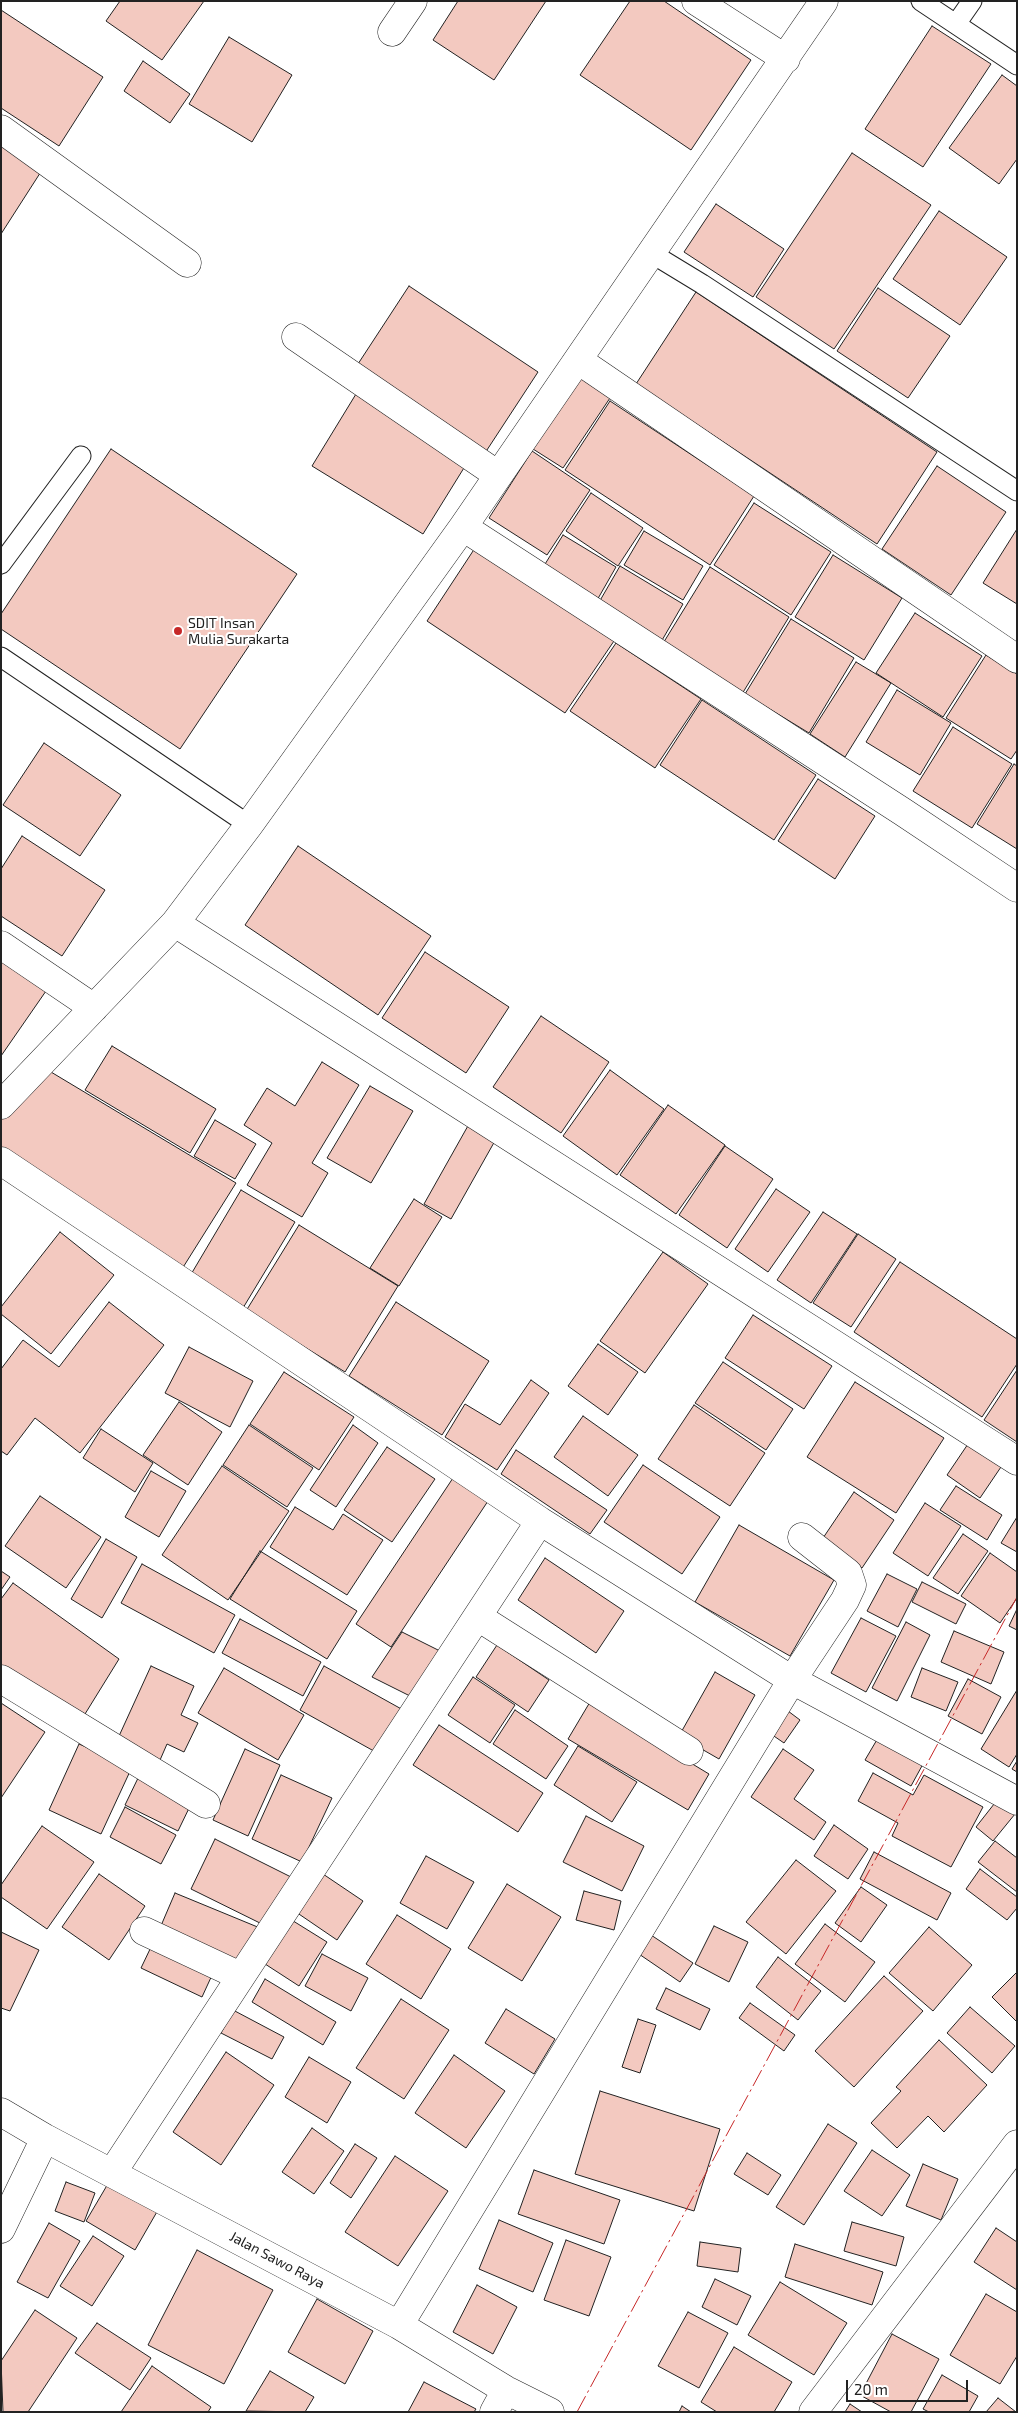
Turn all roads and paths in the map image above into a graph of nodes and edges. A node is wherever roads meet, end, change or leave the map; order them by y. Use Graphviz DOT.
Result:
graph roads {
  1 [pos="413,1"];
  2 [pos="696,1"];
  3 [pos="824,1"];
  4 [pos="921,1"];
  5 [pos="972,1"];
  6 [pos="956,24"];
  7 [pos="392,32"];
  8 [pos="786,58"];
  9 [pos="1017,65"];
  10 [pos="1,129"];
  11 [pos="651,253"];
  12 [pos="187,263"];
  13 [pos="296,337"];
  14 [pos="578,360"];
  15 [pos="81,456"];
  16 [pos="498,475"];
  17 [pos="1017,491"];
  18 [pos="463,527"];
  19 [pos="1,564"];
  20 [pos="1,657"];
  21 [pos="1017,659"];
  22 [pos="249,825"];
  23 [pos="1017,888"];
  24 [pos="175,923"];
  25 [pos="1,945"];
  26 [pos="94,1008"];
  27 [pos="1,1105"];
  28 [pos="1,1161"];
  29 [pos="1017,1462"];
  30 [pos="540,1521"];
  31 [pos="802,1537"];
  32 [pos="478,1617"];
  33 [pos="1,1679"];
  34 [pos="792,1680"];
  35 [pos="689,1751"];
  36 [pos="1017,1801"];
  37 [pos="206,1804"];
  38 [pos="144,1931"];
  39 [pos="240,1976"];
  40 [pos="1,2112"];
  41 [pos="45,2138"];
  42 [pos="1017,2144"];
  43 [pos="112,2173"];
  44 [pos="1,2229"];
  45 [pos="400,2325"];
  46 [pos="500,2401"];
  47 [pos="550,2412"];
  48 [pos="813,2412"];
  1 -- 7 [label="street"];
  2 -- 8 [label="street"];
  3 -- 8 [label="street"];
  4 -- 6 [label="lane"];
  5 -- 6 [label="lane"];
  6 -- 9 [label="lane"];
  8 -- 11 [label="street"];
  10 -- 12 [label="street"];
  11 -- 14 [label="street"];
  11 -- 17 [label="lane"];
  13 -- 16 [label="street"];
  14 -- 16 [label="street"];
  14 -- 21 [label="street"];
  15 -- 19 [label="lane"];
  16 -- 18 [label="street"];
  18 -- 22 [label="street"];
  18 -- 23 [label="street"];
  20 -- 22 [label="lane"];
  22 -- 24 [label="street"];
  24 -- 26 [label="street"];
  24 -- 29 [label="street"];
  25 -- 26 [label="street"];
  26 -- 27 [label="street"];
  28 -- 30 [label="street"];
  30 -- 32 [label="street"];
  30 -- 34 [label="street"];
  31 -- 34 [label="street"];
  32 -- 35 [label="street"];
  32 -- 39 [label="street"];
  33 -- 37 [label="street"];
  34 -- 36 [label="street"];
  34 -- 45 [label="street"];
  38 -- 39 [label="street"];
  39 -- 43 [label="street"];
  40 -- 41 [label="street, Jalan Sawo Raya"];
  41 -- 43 [label="street, Jalan Sawo Raya"];
  41 -- 44 [label="street"];
  42 -- 48 [label="street"];
  43 -- 45 [label="street, Jalan Sawo Raya"];
  45 -- 46 [label="street, Jalan Sawo Raya"];
  46 -- 47 [label="street, Jalan Sawo Raya"];
}
